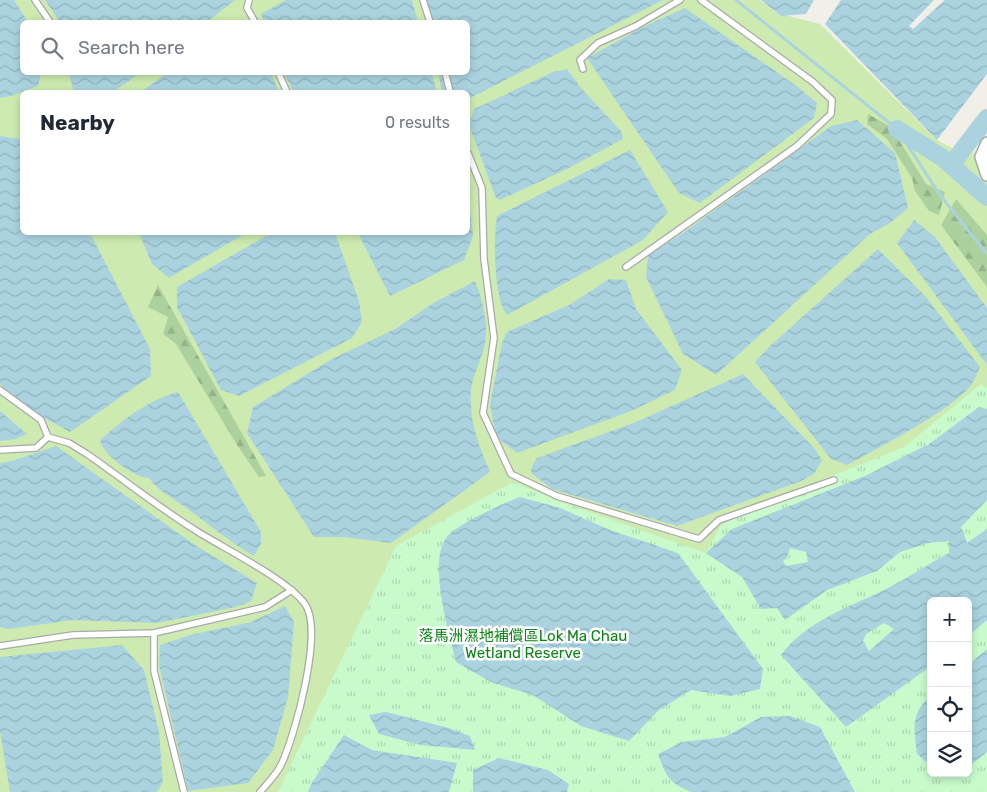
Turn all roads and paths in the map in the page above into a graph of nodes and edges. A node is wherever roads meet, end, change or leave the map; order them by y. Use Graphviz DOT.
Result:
graph roads {
  1 [pos="35,0"];
  2 [pos="249,0"];
  3 [pos="423,0"];
  4 [pos="680,0"];
  5 [pos="702,0"];
  6 [pos="49,20"];
  7 [pos="254,20"];
  8 [pos="429,20"];
  9 [pos="583,69"];
  10 [pos="279,75"];
  11 [pos="447,75"];
  12 [pos="286,90"];
  13 [pos="450,90"];
  14 [pos="987,143"];
  15 [pos="470,158"];
  16 [pos="987,175"];
  17 [pos="626,267"];
  18 [pos="0,390"];
  19 [pos="48,437"];
  20 [pos="0,450"];
  21 [pos="834,480"];
  22 [pos="292,590"];
  23 [pos="154,633"];
  24 [pos="0,646"];
  25 [pos="184,792"];
  26 [pos="260,792"];
  1 -- 6 [label="lane"];
  2 -- 7 [label="lane"];
  3 -- 8 [label="lane"];
  4 -- 9 [label="lane"];
  5 -- 17 [label="lane"];
  10 -- 12 [label="lane"];
  11 -- 13 [label="lane"];
  14 -- 16 [label="street"];
  15 -- 21 [label="lane"];
  18 -- 19 [label="lane"];
  19 -- 20 [label="lane"];
  19 -- 22 [label="lane"];
  22 -- 23 [label="lane"];
  22 -- 26 [label="lane"];
  23 -- 24 [label="lane"];
  23 -- 25 [label="lane"];
}
